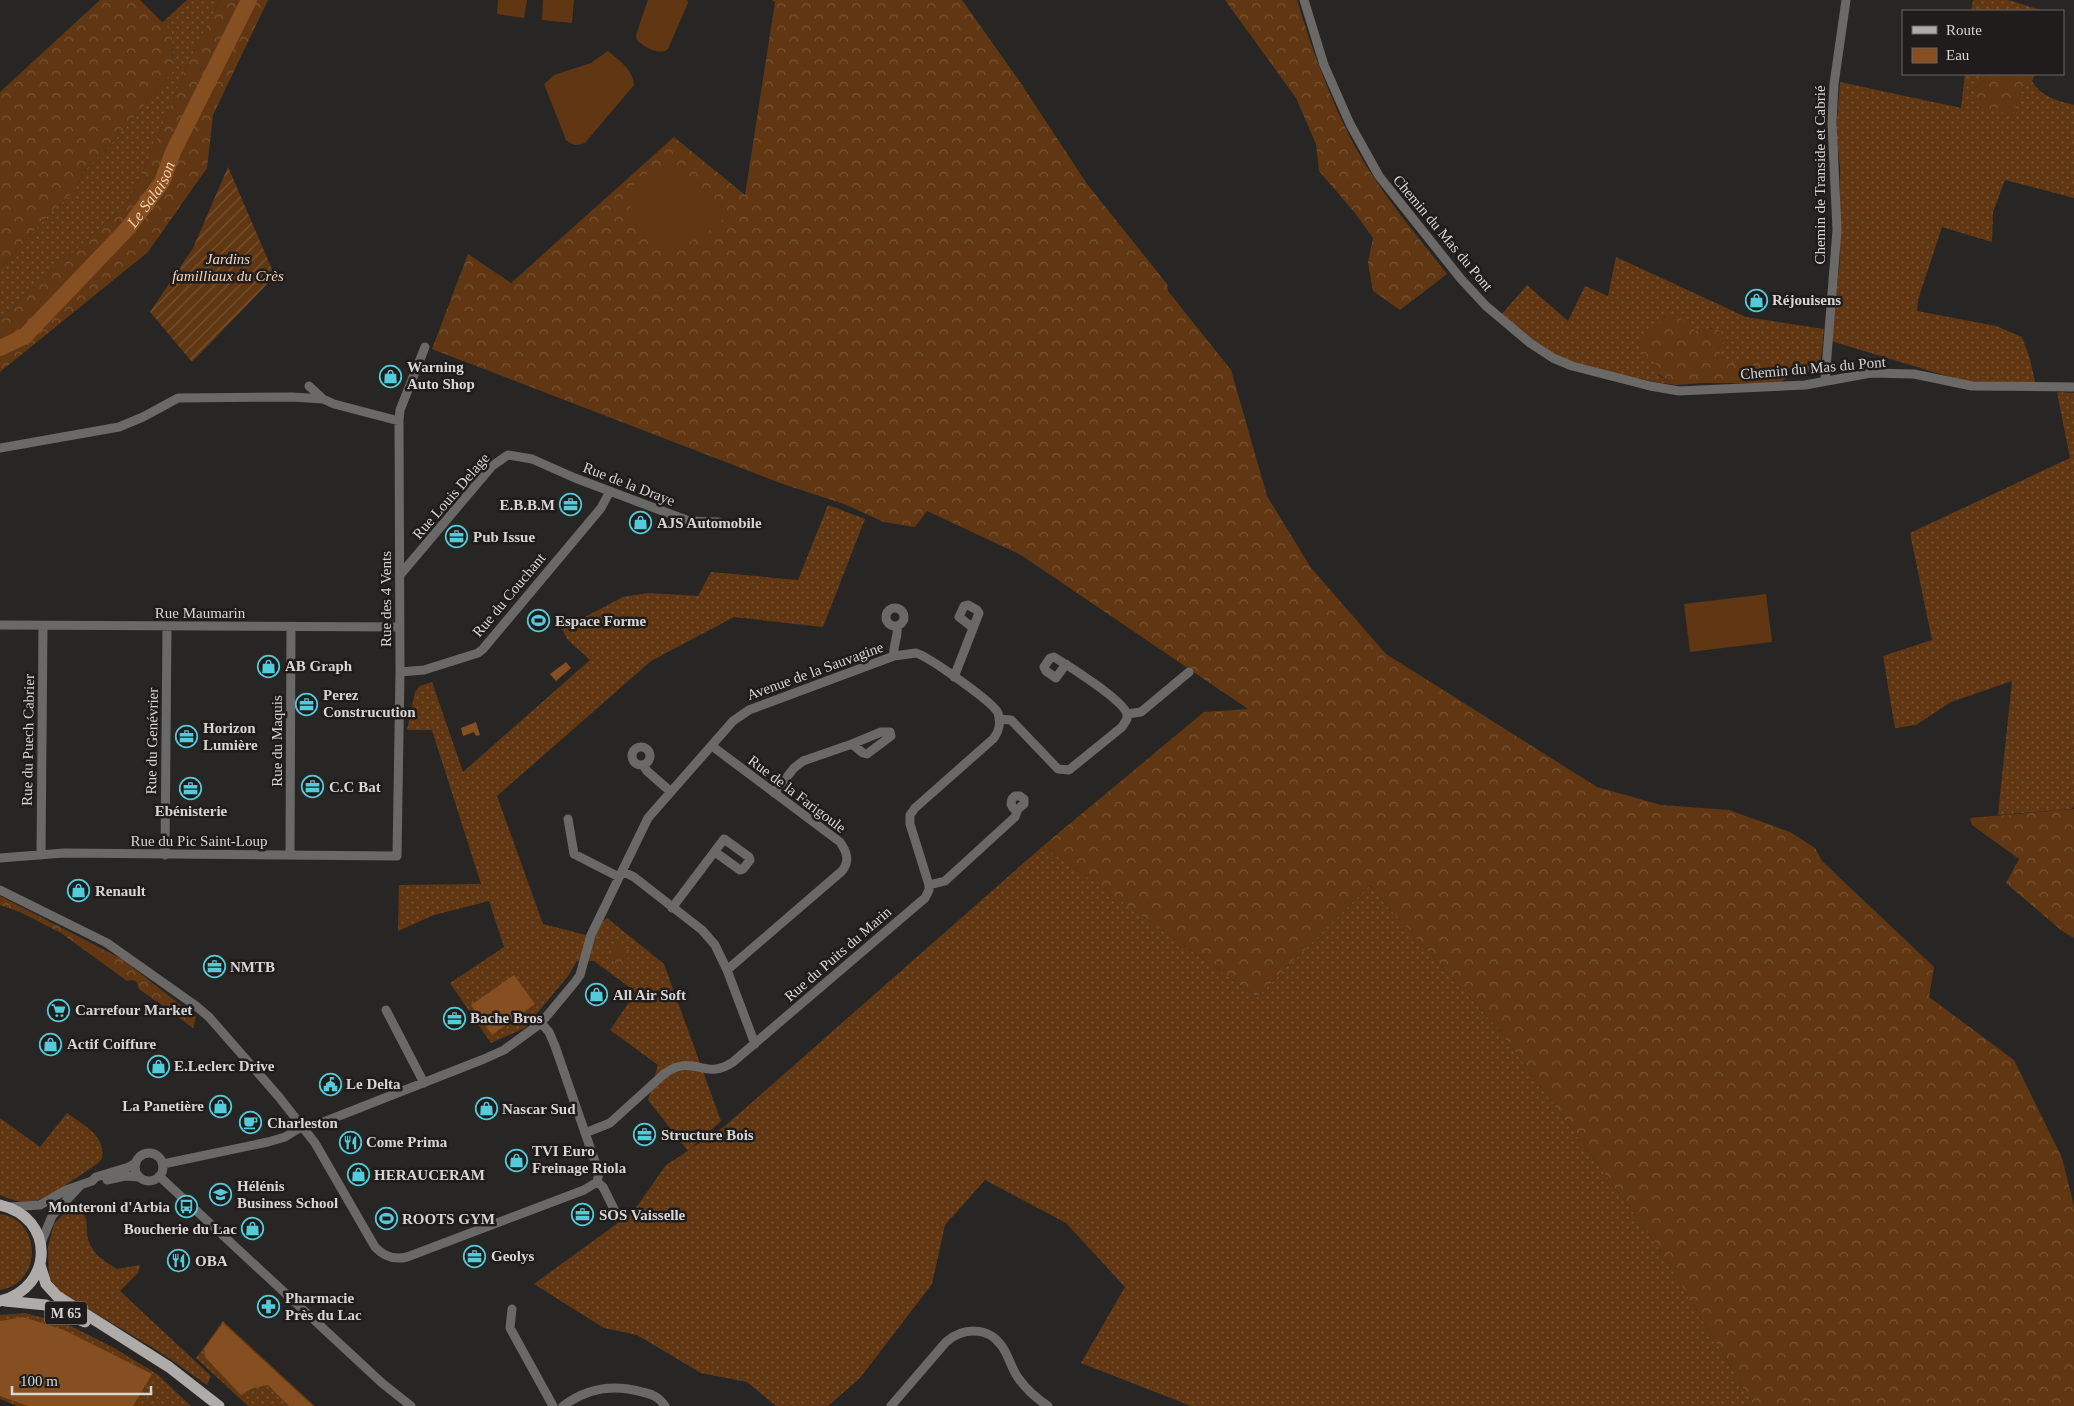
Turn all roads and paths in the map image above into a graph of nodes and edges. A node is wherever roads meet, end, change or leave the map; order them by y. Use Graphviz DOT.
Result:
graph roads {
  1 [pos="1304,0"];
  2 [pos="1846,0"];
  3 [pos="425,347"];
  4 [pos="1825,382"];
  5 [pos="310,386"];
  6 [pos="2074,387"];
  7 [pos="323,399"];
  8 [pos="399,420"];
  9 [pos="0,448"];
  10 [pos="532,459"];
  11 [pos="610,491"];
  12 [pos="719,522"];
  13 [pos="400,575"];
  14 [pos="0,625"];
  15 [pos="43,626"];
  16 [pos="167,626"];
  17 [pos="897,626"];
  18 [pos="291,627"];
  19 [pos="400,627"];
  20 [pos="972,627"];
  21 [pos="894,656"];
  22 [pos="1066,664"];
  23 [pos="400,672"];
  24 [pos="1189,672"];
  25 [pos="954,677"];
  26 [pos="1127,714"];
  27 [pos="999,719"];
  28 [pos="852,744"];
  29 [pos="712,746"];
  30 [pos="643,764"];
  31 [pos="671,792"];
  32 [pos="774,793"];
  33 [pos="1018,810"];
  34 [pos="568,820"];
  35 [pos="714,852"];
  36 [pos="40,855"];
  37 [pos="165,855"];
  38 [pos="290,855"];
  39 [pos="397,856"];
  40 [pos="0,858"];
  41 [pos="621,874"];
  42 [pos="929,885"];
  43 [pos="0,890"];
  44 [pos="672,908"];
  45 [pos="727,970"];
  46 [pos="386,1010"];
  47 [pos="541,1023"];
  48 [pos="755,1044"];
  49 [pos="424,1082"];
  50 [pos="301,1127"];
  51 [pos="585,1132"];
  52 [pos="136,1163"];
  53 [pos="162,1164"];
  54 [pos="160,1176"];
  55 [pos="138,1177"];
  56 [pos="92,1181"];
  57 [pos="597,1182"];
  58 [pos="79,1187"];
  59 [pos="5,1206"];
  60 [pos="614,1209"];
  61 [pos="41,1243"];
  62 [pos="40,1265"];
  63 [pos="0,1301"];
  64 [pos="512,1309"];
  65 [pos="127,1341"];
  66 [pos="219,1406"];
  67 [pos="411,1406"];
  68 [pos="553,1406"];
  69 [pos="563,1406"];
  70 [pos="665,1406"];
  71 [pos="891,1406"];
  72 [pos="1048,1406"];
  1 -- 4 [label="street, Chemin du Mas du Pont"];
  2 -- 4 [label="street, Chemin de Transide et Cabrié"];
  3 -- 8 [label="street, Rue des 4 Vents"];
  4 -- 6 [label="street, Chemin du Mas du Pont"];
  5 -- 7 [label="street"];
  7 -- 8 [label="street"];
  7 -- 9 [label="street"];
  8 -- 13 [label="street, Rue des 4 Vents"];
  10 -- 11 [label="street, Rue de la Draye"];
  10 -- 13 [label="street, Rue Louis Delage"];
  11 -- 12 [label="street, Rue de la Draye"];
  11 -- 23 [label="street, Rue du Couchant"];
  13 -- 19 [label="street, Rue des 4 Vents"];
  14 -- 15 [label="street, Rue Maumarin"];
  15 -- 16 [label="street, Rue Maumarin"];
  15 -- 36 [label="street, Rue du Puech Cabrier"];
  16 -- 18 [label="street, Rue Maumarin"];
  16 -- 37 [label="street, Rue du Genévrier"];
  17 -- 21 [label="street"];
  18 -- 19 [label="street, Rue Maumarin"];
  18 -- 38 [label="street, Rue du Maquis"];
  19 -- 23 [label="street, Rue des 4 Vents"];
  20 -- 25 [label="street"];
  21 -- 25 [label="street, Avenue de la Sauvagine"];
  21 -- 29 [label="street, Avenue de la Sauvagine"];
  22 -- 26 [label="street"];
  23 -- 39 [label="street, Rue des 4 Vents"];
  24 -- 26 [label="street"];
  25 -- 27 [label="street"];
  26 -- 27 [label="street"];
  27 -- 42 [label="street"];
  28 -- 32 [label="street"];
  29 -- 31 [label="street, Avenue de la Sauvagine"];
  29 -- 32 [label="street, Rue de la Farigoule"];
  30 -- 31 [label="street"];
  31 -- 41 [label="street, Avenue de la Sauvagine"];
  32 -- 45 [label="street, Rue de la Farigoule"];
  33 -- 42 [label="street"];
  34 -- 41 [label="street"];
  35 -- 44 [label="street"];
  36 -- 37 [label="street, Rue du Pic Saint-Loup"];
  36 -- 40 [label="street, Rue du Pic Saint-Loup"];
  37 -- 38 [label="street, Rue du Pic Saint-Loup"];
  38 -- 39 [label="street, Rue du Pic Saint-Loup"];
  41 -- 44 [label="street"];
  41 -- 47 [label="street, Avenue de la Sauvagine"];
  42 -- 48 [label="street, Rue du Puits du Marin"];
  43 -- 50 [label="street"];
  44 -- 45 [label="street"];
  45 -- 48 [label="street"];
  46 -- 49 [label="street"];
  47 -- 49 [label="street, Avenue de la Sauvagine"];
  47 -- 51 [label="street"];
  48 -- 51 [label="street, Rue du Puits du Marin"];
  49 -- 50 [label="street, Avenue de la Sauvagine"];
  50 -- 53 [label="street, Avenue de la Sauvagine"];
  50 -- 57 [label="street"];
  51 -- 57 [label="street"];
  52 -- 53 [label="street"];
  52 -- 55 [label="street"];
  52 -- 56 [label="street"];
  53 -- 54 [label="street"];
  54 -- 55 [label="street"];
  54 -- 67 [label="street"];
  55 -- 56 [label="street"];
  56 -- 58 [label="street"];
  57 -- 60 [label="street"];
  58 -- 59 [label="street"];
  58 -- 61 [label="street"];
  59 -- 61 [label="main road"];
  61 -- 62 [label="main road"];
  62 -- 63 [label="main road"];
  62 -- 65 [label="main road, M 65"];
  63 -- 65 [label="main road, M 65"];
  64 -- 68 [label="street"];
  65 -- 66 [label="main road, M 65"];
  69 -- 70 [label="street"];
  71 -- 72 [label="street"];
}
